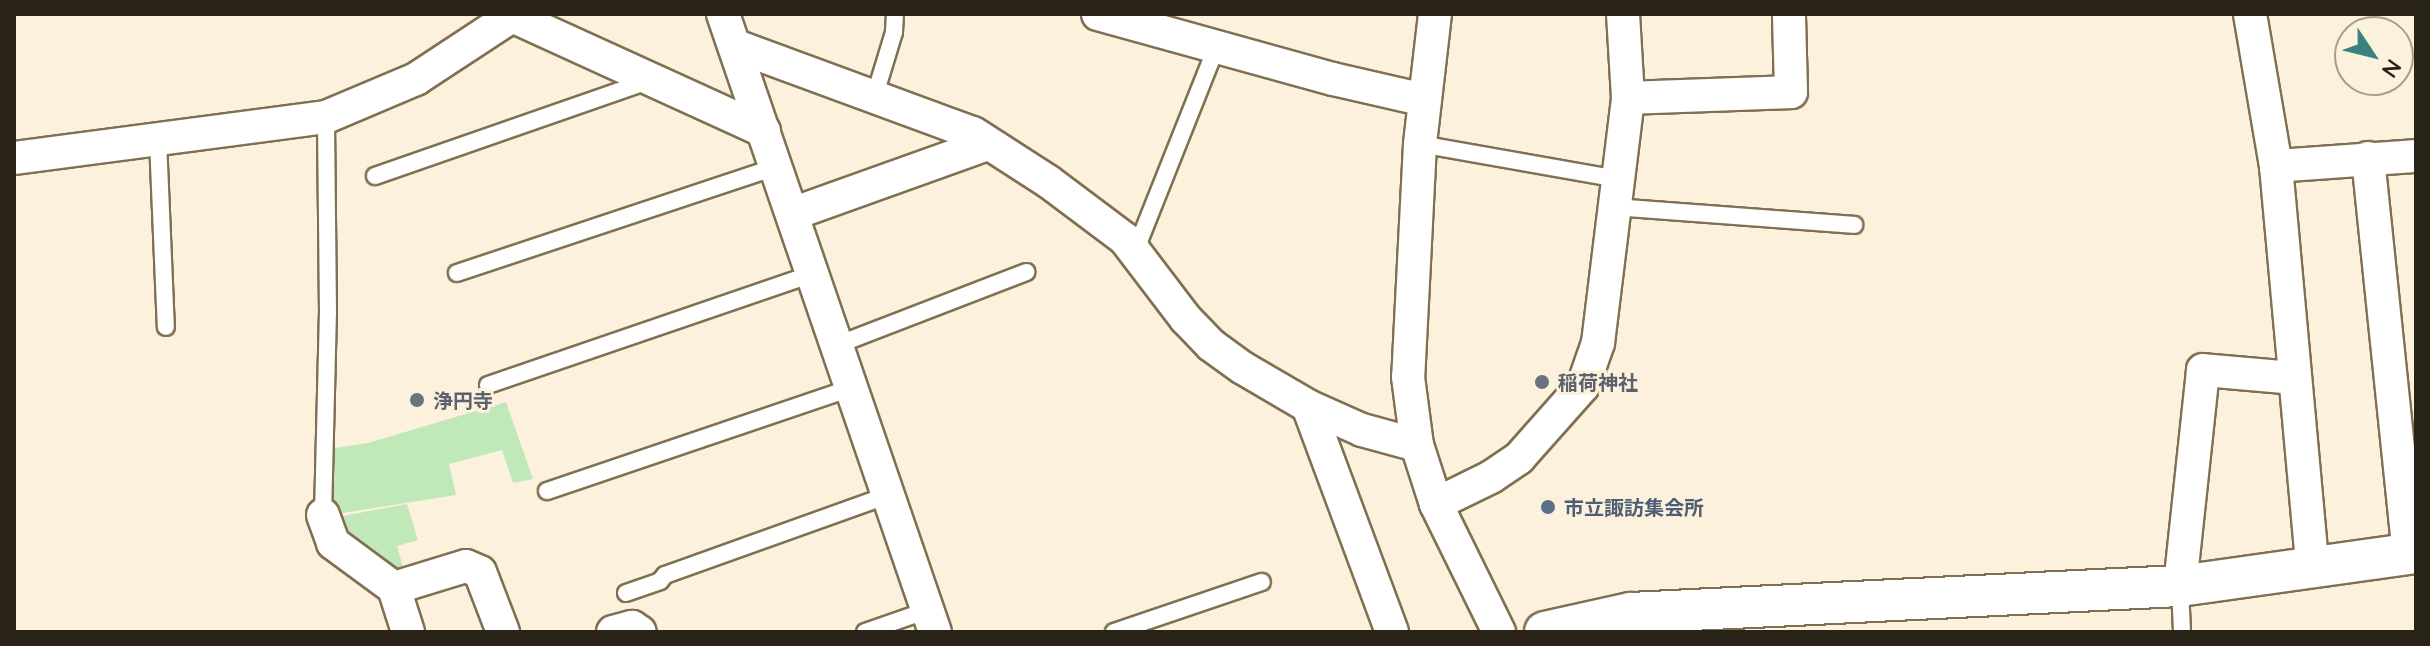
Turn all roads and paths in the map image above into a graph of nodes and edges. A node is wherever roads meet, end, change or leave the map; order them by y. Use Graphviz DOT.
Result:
graph roads {
  1 [pos="723,14"];
  2 [pos="895,14"];
  3 [pos="1098,14"];
  4 [pos="1435,14"];
  5 [pos="1623,14"];
  6 [pos="1789,14"];
  7 [pos="2250,14"];
  8 [pos="736,46"];
  9 [pos="1216,48"];
  10 [pos="648,81"];
  11 [pos="874,98"];
  12 [pos="1628,98"];
  13 [pos="1425,100"];
  14 [pos="326,117"];
  15 [pos="764,131"];
  16 [pos="158,140"];
  17 [pos="988,144"];
  18 [pos="1420,144"];
  19 [pos="2416,156"];
  20 [pos="14,158"];
  21 [pos="2368,158"];
  22 [pos="2276,166"];
  23 [pos="776,167"];
  24 [pos="375,176"];
  25 [pos="1616,193"];
  26 [pos="792,214"];
  27 [pos="1854,225"];
  28 [pos="1136,249"];
  29 [pos="1026,272"];
  30 [pos="457,273"];
  31 [pos="813,274"];
  32 [pos="166,327"];
  33 [pos="837,345"];
  34 [pos="2294,378"];
  35 [pos="488,385"];
  36 [pos="852,388"];
  37 [pos="1308,406"];
  38 [pos="1417,445"];
  39 [pos="547,491"];
  40 [pos="888,495"];
  41 [pos="1436,504"];
  42 [pos="323,515"];
  43 [pos="2412,554"];
  44 [pos="2313,570"];
  45 [pos="1262,582"];
  46 [pos="2180,586"];
  47 [pos="394,588"];
  48 [pos="626,593"];
  49 [pos="931,621"];
  50 [pos="408,632"];
  51 [pos="503,632"];
  52 [pos="613,632"];
  53 [pos="640,632"];
  54 [pos="865,632"];
  55 [pos="1114,632"];
  56 [pos="1392,632"];
  57 [pos="1499,632"];
  58 [pos="1545,632"];
  59 [pos="2182,632"];
  1 -- 8 [label="street"];
  2 -- 11 [label="lane"];
  3 -- 9 [label="street"];
  4 -- 13 [label="street"];
  5 -- 12 [label="street"];
  6 -- 12 [label="street"];
  7 -- 22 [label="street"];
  8 -- 11 [label="street"];
  8 -- 15 [label="street"];
  9 -- 13 [label="street"];
  9 -- 28 [label="lane"];
  10 -- 14 [label="street"];
  10 -- 15 [label="street"];
  10 -- 24 [label="lane"];
  11 -- 17 [label="street"];
  12 -- 25 [label="street"];
  13 -- 18 [label="street"];
  14 -- 16 [label="street"];
  14 -- 42 [label="lane"];
  15 -- 23 [label="street"];
  16 -- 20 [label="street"];
  16 -- 32 [label="lane"];
  17 -- 26 [label="street"];
  17 -- 28 [label="street"];
  18 -- 25 [label="lane"];
  18 -- 38 [label="street"];
  19 -- 21 [label="street"];
  21 -- 22 [label="street"];
  21 -- 43 [label="street"];
  22 -- 34 [label="street"];
  23 -- 26 [label="street"];
  23 -- 30 [label="lane"];
  25 -- 27 [label="lane"];
  25 -- 41 [label="street"];
  26 -- 31 [label="street"];
  28 -- 37 [label="street"];
  29 -- 33 [label="lane"];
  31 -- 33 [label="street"];
  31 -- 35 [label="lane"];
  33 -- 36 [label="street"];
  34 -- 44 [label="street"];
  34 -- 46 [label="street"];
  36 -- 39 [label="lane"];
  36 -- 40 [label="street"];
  37 -- 38 [label="street"];
  37 -- 56 [label="street"];
  38 -- 41 [label="street"];
  40 -- 48 [label="lane"];
  40 -- 49 [label="street"];
  41 -- 57 [label="street"];
  42 -- 47 [label="street"];
  43 -- 44 [label="street"];
  44 -- 46 [label="street"];
  45 -- 55 [label="lane"];
  46 -- 58 [label="street"];
  46 -- 59 [label="lane"];
  47 -- 50 [label="street"];
  47 -- 51 [label="street"];
  49 -- 54 [label="lane"];
  52 -- 53 [label="street"];
}
